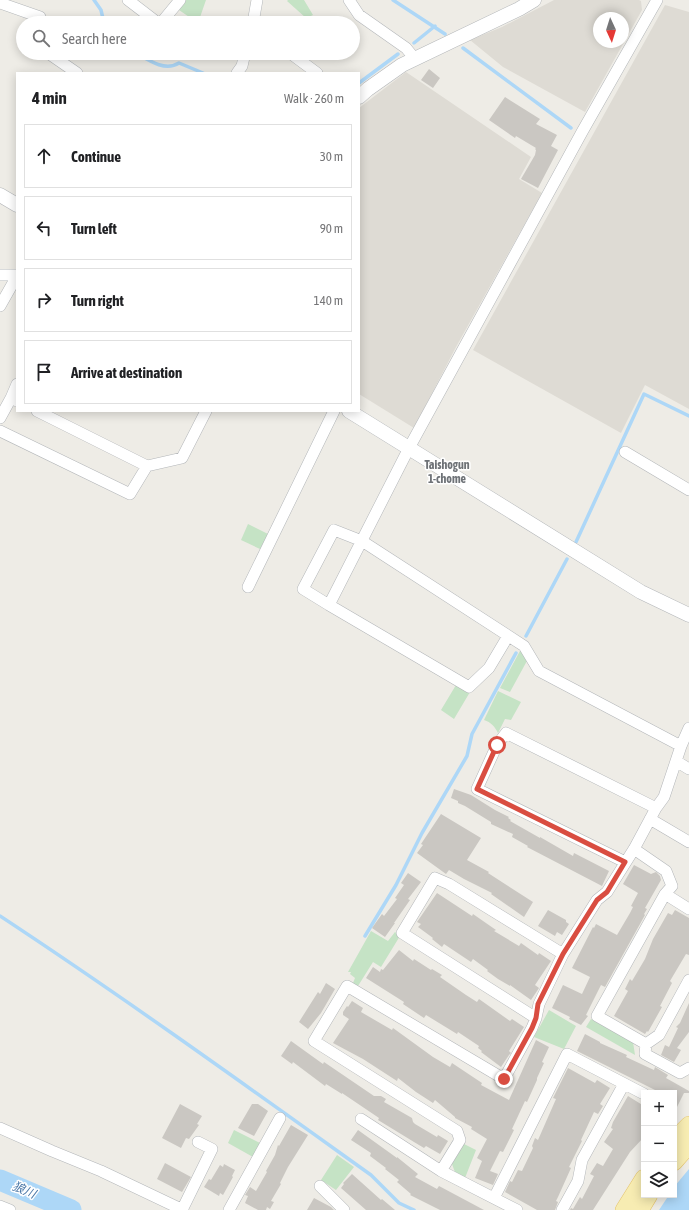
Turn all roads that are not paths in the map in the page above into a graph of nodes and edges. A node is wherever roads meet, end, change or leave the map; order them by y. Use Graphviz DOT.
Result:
graph roads {
  1 [pos="128,0"];
  2 [pos="180,0"];
  3 [pos="257,0"];
  4 [pos="349,0"];
  5 [pos="534,0"];
  6 [pos="657,0"];
  7 [pos="0,3"];
  8 [pos="37,16"];
  9 [pos="149,16"];
  10 [pos="167,16"];
  11 [pos="254,16"];
  12 [pos="415,58"];
  13 [pos="58,60"];
  14 [pos="244,60"];
  15 [pos="299,60"];
  16 [pos="76,72"];
  17 [pos="238,72"];
  18 [pos="316,72"];
  19 [pos="360,96"];
  20 [pos="0,195"];
  21 [pos="16,205"];
  22 [pos="0,275"];
  23 [pos="16,275"];
  24 [pos="16,277"];
  25 [pos="0,306"];
  26 [pos="16,389"];
  27 [pos="14,399"];
  28 [pos="39,412"];
  29 [pos="205,412"];
  30 [pos="334,412"];
  31 [pos="351,412"];
  32 [pos="0,418"];
  33 [pos="0,431"];
  34 [pos="409,448"];
  35 [pos="625,452"];
  36 [pos="147,466"];
  37 [pos="689,490"];
  38 [pos="362,541"];
  39 [pos="248,586"];
  40 [pos="329,605"];
  41 [pos="689,615"];
  42 [pos="508,636"];
  43 [pos="689,728"];
  44 [pos="681,746"];
  45 [pos="676,761"];
  46 [pos="689,769"];
  47 [pos="656,808"];
  48 [pos="650,819"];
  49 [pos="689,842"];
  50 [pos="634,849"];
  51 [pos="625,862"];
  52 [pos="665,894"];
  53 [pos="689,909"];
  54 [pos="563,954"];
  55 [pos="689,980"];
  56 [pos="536,1018"];
  57 [pos="646,1044"];
  58 [pos="689,1068"];
  59 [pos="624,1084"];
  60 [pos="641,1092"];
  61 [pos="280,1118"];
  62 [pos="362,1118"];
  63 [pos="689,1125"];
  64 [pos="0,1128"];
  65 [pos="677,1137"];
  66 [pos="198,1142"];
  67 [pos="689,1145"];
  68 [pos="677,1159"];
  69 [pos="441,1171"];
  70 [pos="641,1183"];
  71 [pos="320,1186"];
  72 [pos="494,1198"];
  73 [pos="648,1198"];
  74 [pos="0,1206"];
  75 [pos="342,1209"];
  76 [pos="10,1210"];
  77 [pos="183,1210"];
  78 [pos="229,1210"];
  79 [pos="517,1210"];
  80 [pos="562,1210"];
  81 [pos="624,1210"];
  82 [pos="640,1210"];
  1 -- 9 [label="street"];
  2 -- 10 [label="street"];
  3 -- 11 [label="street"];
  4 -- 12 [label="street"];
  5 -- 12 [label="street"];
  6 -- 34 [label="street"];
  7 -- 8 [label="street"];
  12 -- 19 [label="street"];
  13 -- 16 [label="street"];
  14 -- 17 [label="street"];
  15 -- 18 [label="street"];
  20 -- 21 [label="street"];
  22 -- 23 [label="street"];
  24 -- 25 [label="street"];
  26 -- 27 [label="street"];
  27 -- 32 [label="street"];
  28 -- 36 [label="street"];
  29 -- 36 [label="street"];
  30 -- 39 [label="street"];
  31 -- 34 [label="street"];
  33 -- 36 [label="street"];
  34 -- 38 [label="street"];
  34 -- 41 [label="street"];
  35 -- 37 [label="street"];
  38 -- 40 [label="street"];
  38 -- 40 [label="street"];
  38 -- 42 [label="street"];
  40 -- 42 [label="street"];
  42 -- 44 [label="street"];
  43 -- 44 [label="street"];
  44 -- 45 [label="street"];
  45 -- 46 [label="street"];
  45 -- 47 [label="street"];
  47 -- 48 [label="street"];
  47 -- 51 [label="street"];
  48 -- 49 [label="street"];
  48 -- 50 [label="street"];
  50 -- 51 [label="street"];
  50 -- 52 [label="street"];
  51 -- 54 [label="street"];
  52 -- 53 [label="street"];
  52 -- 57 [label="street"];
  54 -- 56 [label="street"];
  54 -- 56 [label="street"];
  55 -- 57 [label="street"];
  56 -- 69 [label="street"];
  57 -- 58 [label="street"];
  59 -- 60 [label="street"];
  59 -- 72 [label="street"];
  59 -- 80 [label="street"];
  61 -- 78 [label="street"];
  62 -- 69 [label="street"];
  63 -- 65 [label="main road"];
  64 -- 77 [label="street"];
  66 -- 77 [label="street"];
  67 -- 68 [label="main road"];
  69 -- 72 [label="street"];
  70 -- 81 [label="main road"];
  71 -- 75 [label="street"];
  72 -- 79 [label="street"];
  73 -- 82 [label="main road"];
  74 -- 76 [label="street"];
}
